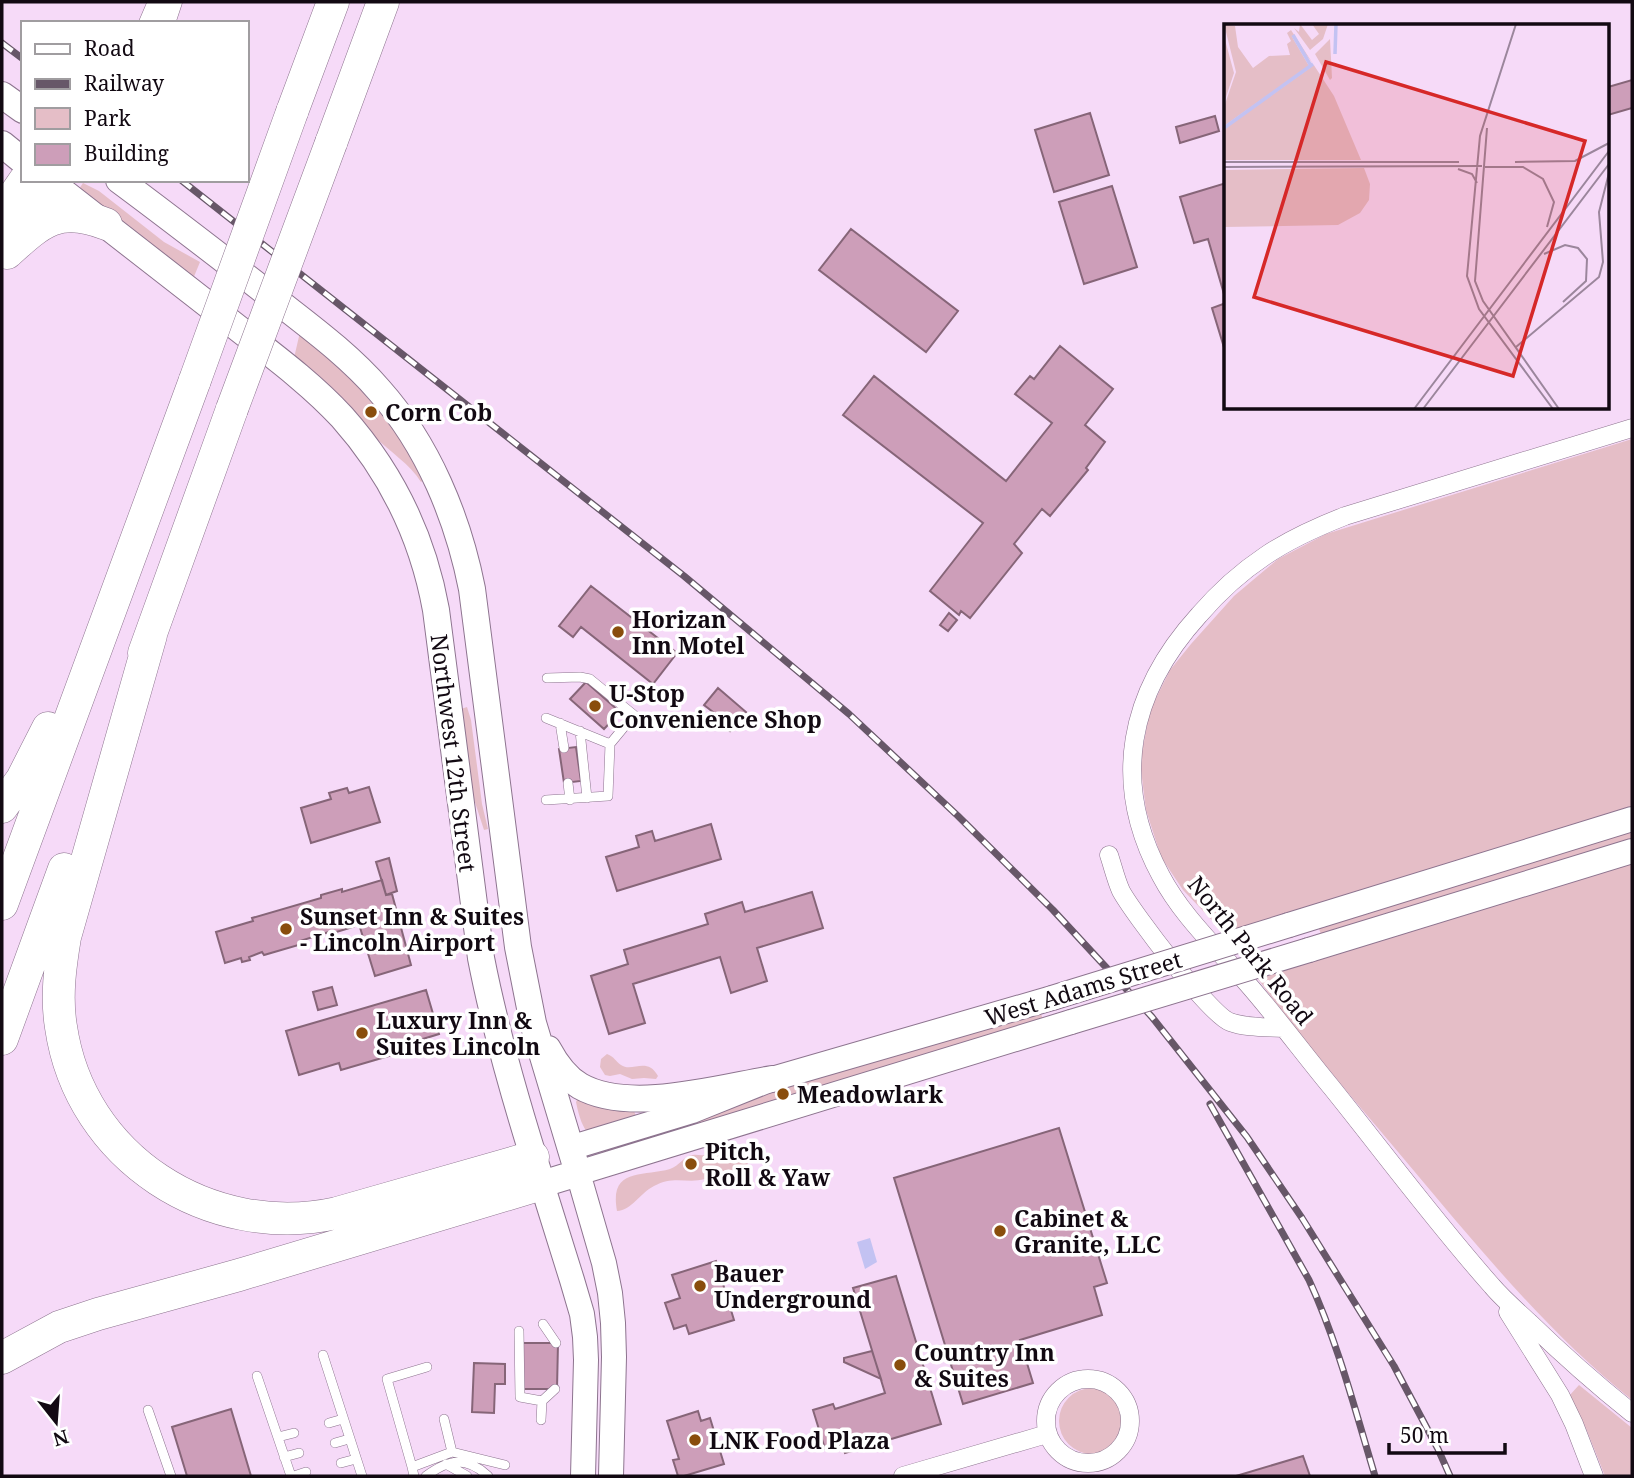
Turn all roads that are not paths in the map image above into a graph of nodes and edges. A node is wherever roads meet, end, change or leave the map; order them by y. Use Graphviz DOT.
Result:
graph roads {
  1 [pos="157,2"];
  2 [pos="173,2"];
  3 [pos="333,2"];
  4 [pos="383,2"];
  5 [pos="149,21"];
  6 [pos="167,21"];
  7 [pos="2,95"];
  8 [pos="21,109"];
  9 [pos="2,144"];
  10 [pos="21,158"];
  11 [pos="42,182"];
  12 [pos="43,182"];
  13 [pos="44,182"];
  14 [pos="122,182"];
  15 [pos="2,213"];
  16 [pos="106,224"];
  17 [pos="4,258"];
  18 [pos="1632,428"];
  19 [pos="123,576"];
  20 [pos="150,635"];
  21 [pos="547,678"];
  22 [pos="546,718"];
  23 [pos="560,723"];
  24 [pos="580,731"];
  25 [pos="610,744"];
  26 [pos="564,748"];
  27 [pos="568,783"];
  28 [pos="587,798"];
  29 [pos="546,800"];
  30 [pos="570,800"];
  31 [pos="2,807"];
  32 [pos="1632,819"];
  33 [pos="1632,851"];
  34 [pos="1109,855"];
  35 [pos="2,904"];
  36 [pos="533,1023"];
  37 [pos="1283,1028"];
  38 [pos="2,1039"];
  39 [pos="772,1079"];
  40 [pos="574,1160"];
  41 [pos="538,1170"];
  42 [pos="1493,1288"];
  43 [pos="544,1324"];
  44 [pos="519,1331"];
  45 [pos="556,1343"];
  46 [pos="323,1355"];
  47 [pos="2,1358"];
  48 [pos="427,1367"];
  49 [pos="257,1376"];
  50 [pos="555,1389"];
  51 [pos="542,1401"];
  52 [pos="148,1410"];
  53 [pos="1632,1413"];
  54 [pos="343,1419"];
  55 [pos="443,1419"];
  56 [pos="541,1420"];
  57 [pos="329,1423"];
  58 [pos="294,1433"];
  59 [pos="1047,1434"];
  60 [pos="278,1437"];
  61 [pos="349,1439"];
  62 [pos="334,1443"];
  63 [pos="452,1452"];
  64 [pos="299,1453"];
  65 [pos="284,1457"];
  66 [pos="356,1459"];
  67 [pos="341,1463"];
  68 [pos="446,1464"];
  69 [pos="505,1465"];
  70 [pos="413,1471"];
  71 [pos="306,1472"];
  72 [pos="172,1476"];
  73 [pos="292,1476"];
  74 [pos="362,1476"];
  75 [pos="426,1476"];
  76 [pos="467,1476"];
  77 [pos="488,1476"];
  78 [pos="583,1476"];
  79 [pos="611,1476"];
  80 [pos="903,1476"];
  81 [pos="1594,1476"];
  1 -- 5 [label="street"];
  2 -- 6 [label="street"];
  3 -- 19 [label="highway, bridge"];
  4 -- 20 [label="highway, bridge"];
  7 -- 8 [label="main road"];
  9 -- 10 [label="main road"];
  11 -- 15 [label="highway"];
  12 -- 17 [label="highway"];
  13 -- 16 [label="main road, Northwest 12th Street"];
  14 -- 36 [label="main road, Northwest 12th Street"];
  16 -- 17 [label="highway"];
  16 -- 41 [label="main road, Northwest 12th Street"];
  18 -- 37 [label="street, North Park Road"];
  19 -- 31 [label="highway"];
  19 -- 35 [label="highway"];
  20 -- 38 [label="highway"];
  20 -- 41 [label="highway"];
  21 -- 25 [label="lane"];
  22 -- 23 [label="lane"];
  23 -- 24 [label="lane"];
  23 -- 26 [label="lane"];
  24 -- 25 [label="lane"];
  24 -- 28 [label="lane"];
  25 -- 28 [label="lane"];
  27 -- 30 [label="lane"];
  28 -- 30 [label="lane"];
  29 -- 30 [label="lane"];
  32 -- 39 [label="main road, West Adams Street, bridge"];
  33 -- 40 [label="main road, West Adams Street, bridge"];
  34 -- 37 [label="street"];
  36 -- 39 [label="main road"];
  36 -- 40 [label="main road, Northwest 12th Street"];
  37 -- 42 [label="street, North Park Road"];
  39 -- 40 [label="main road, West Adams Street"];
  40 -- 41 [label="main road, West Adams Street"];
  40 -- 79 [label="main road, Northwest 12th Street"];
  41 -- 47 [label="highway"];
  41 -- 78 [label="main road, Northwest 12th Street"];
  42 -- 53 [label="street, North Park Road"];
  42 -- 81 [label="street, North Park Road"];
  43 -- 45 [label="lane"];
  44 -- 51 [label="lane"];
  46 -- 54 [label="lane"];
  48 -- 70 [label="lane"];
  49 -- 60 [label="lane"];
  50 -- 51 [label="lane"];
  51 -- 56 [label="lane"];
  52 -- 72 [label="lane"];
  54 -- 57 [label="lane"];
  54 -- 61 [label="lane"];
  55 -- 63 [label="lane"];
  58 -- 60 [label="lane"];
  59 -- 59 [label="street"];
  59 -- 80 [label="street"];
  60 -- 65 [label="lane"];
  61 -- 62 [label="lane"];
  61 -- 66 [label="lane"];
  63 -- 69 [label="lane"];
  63 -- 70 [label="lane"];
  64 -- 65 [label="lane"];
  65 -- 73 [label="lane"];
  66 -- 67 [label="lane"];
  66 -- 74 [label="lane"];
  68 -- 75 [label="lane"];
  68 -- 76 [label="lane"];
  68 -- 77 [label="lane"];
  71 -- 73 [label="lane"];
}
